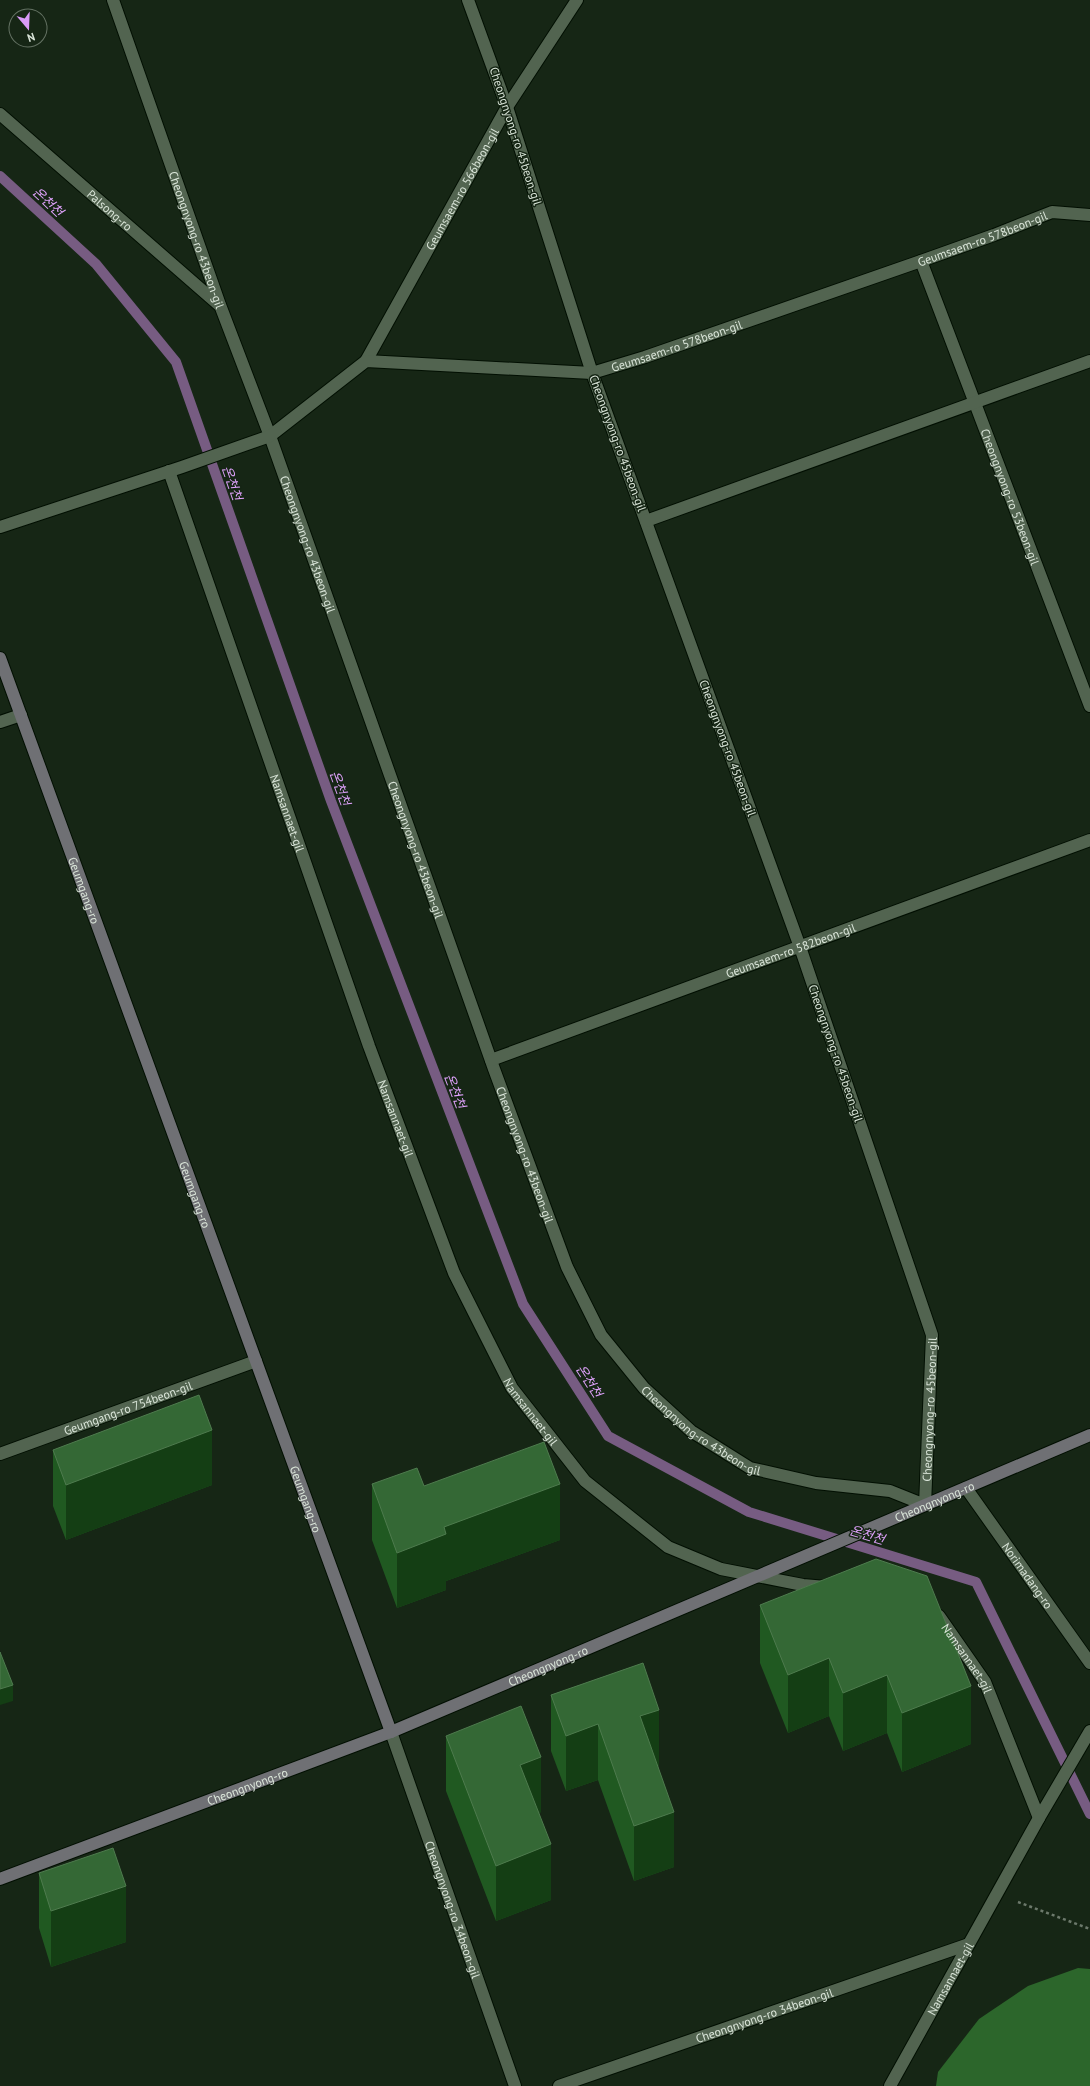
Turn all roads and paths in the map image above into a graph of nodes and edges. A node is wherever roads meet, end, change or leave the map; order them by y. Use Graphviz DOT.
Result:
graph roads {
  1 [pos="112,0"];
  2 [pos="468,0"];
  3 [pos="577,0"];
  4 [pos="507,107"];
  5 [pos="0,114"];
  6 [pos="1090,215"];
  7 [pos="922,261"];
  8 [pos="220,305"];
  9 [pos="366,361"];
  10 [pos="1090,361"];
  11 [pos="592,373"];
  12 [pos="974,402"];
  13 [pos="270,436"];
  14 [pos="169,471"];
  15 [pos="646,521"];
  16 [pos="0,526"];
  17 [pos="0,658"];
  18 [pos="1090,706"];
  19 [pos="21,715"];
  20 [pos="0,722"];
  21 [pos="1090,840"];
  22 [pos="800,947"];
  23 [pos="491,1060"];
  24 [pos="256,1361"];
  25 [pos="1090,1435"];
  26 [pos="0,1454"];
  27 [pos="966,1488"];
  28 [pos="925,1505"];
  29 [pos="758,1576"];
  30 [pos="840,1588"];
  31 [pos="927,1609"];
  32 [pos="1090,1663"];
  33 [pos="1090,1731"];
  34 [pos="391,1732"];
  35 [pos="1039,1818"];
  36 [pos="0,1879"];
  37 [pos="997,1894"];
  38 [pos="1090,1929"];
  39 [pos="969,1944"];
  40 [pos="515,2086"];
  41 [pos="560,2086"];
  42 [pos="890,2086"];
  1 -- 8 [label="street, Cheongnyong-ro 43beon-gil"];
  2 -- 4 [label="street, Cheongnyong-ro 45beon-gil"];
  3 -- 4 [label="street, Geumsaem-ro 566beon-gil"];
  4 -- 9 [label="street, Geumsaem-ro 566beon-gil"];
  4 -- 11 [label="street, Cheongnyong-ro 45beon-gil"];
  5 -- 8 [label="street, Palsong-ro"];
  6 -- 7 [label="street, Geumsaem-ro 578beon-gil"];
  7 -- 11 [label="street, Geumsaem-ro 578beon-gil"];
  7 -- 12 [label="street, Cheongnyong-ro 53beon-gil"];
  8 -- 13 [label="street, Cheongnyong-ro 43beon-gil"];
  9 -- 11 [label="street, Geumsaem-ro 578beon-gil"];
  9 -- 13 [label="street"];
  10 -- 12 [label="street"];
  11 -- 15 [label="street, Cheongnyong-ro 45beon-gil"];
  12 -- 15 [label="street"];
  12 -- 18 [label="street, Cheongnyong-ro 53beon-gil"];
  13 -- 14 [label="street"];
  13 -- 23 [label="street, Cheongnyong-ro 43beon-gil"];
  14 -- 16 [label="street"];
  14 -- 29 [label="street, Namsannaet-gil"];
  15 -- 22 [label="street, Cheongnyong-ro 45beon-gil"];
  17 -- 19 [label="main road, Geumgang-ro"];
  19 -- 20 [label="street"];
  19 -- 24 [label="main road, Geumgang-ro"];
  21 -- 22 [label="street, Geumsaem-ro 582beon-gil"];
  22 -- 23 [label="street, Geumsaem-ro 582beon-gil"];
  22 -- 28 [label="street, Cheongnyong-ro 45beon-gil"];
  23 -- 28 [label="street, Cheongnyong-ro 43beon-gil"];
  24 -- 26 [label="street, Geumgang-ro 754beon-gil"];
  24 -- 34 [label="main road, Geumgang-ro"];
  25 -- 27 [label="main road, Cheongnyong-ro"];
  27 -- 28 [label="main road, Cheongnyong-ro"];
  27 -- 32 [label="street, Norimadang-ro"];
  28 -- 29 [label="main road, Cheongnyong-ro"];
  29 -- 30 [label="street, Namsannaet-gil"];
  29 -- 34 [label="main road, Cheongnyong-ro"];
  31 -- 35 [label="street, Namsannaet-gil"];
  33 -- 35 [label="street"];
  34 -- 36 [label="main road, Cheongnyong-ro"];
  34 -- 40 [label="street, Cheongnyong-ro 34beon-gil"];
  35 -- 37 [label="street, Namsannaet-gil"];
  37 -- 38 [label="path"];
  37 -- 39 [label="street, Namsannaet-gil"];
  39 -- 41 [label="street, Cheongnyong-ro 34beon-gil"];
  39 -- 42 [label="street, Namsannaet-gil"];
}
